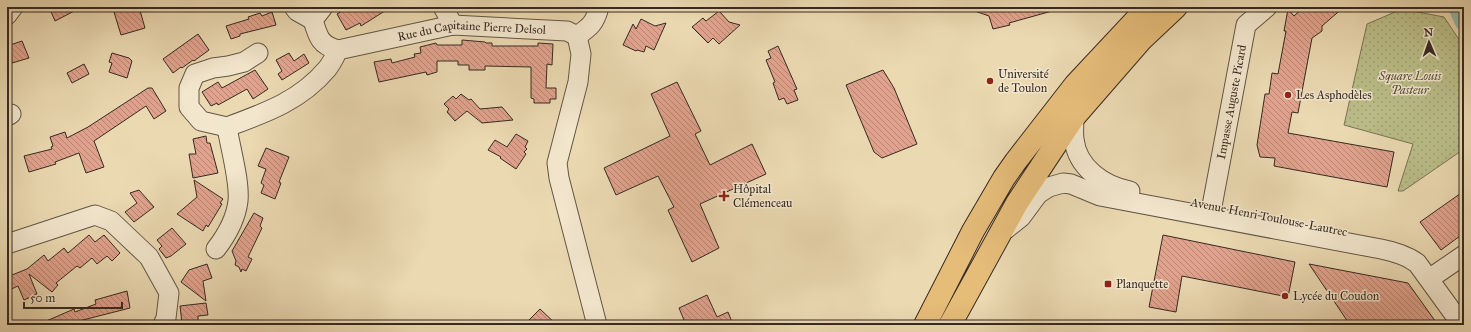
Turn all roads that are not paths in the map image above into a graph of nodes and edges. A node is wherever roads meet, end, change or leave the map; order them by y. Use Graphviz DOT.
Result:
graph roads {
  1 [pos="13,7"];
  2 [pos="294,7"];
  3 [pos="443,7"];
  4 [pos="599,7"];
  5 [pos="1148,7"];
  6 [pos="1176,7"];
  7 [pos="1267,7"];
  8 [pos="318,14"];
  9 [pos="7,15"];
  10 [pos="453,25"];
  11 [pos="577,36"];
  12 [pos="338,50"];
  13 [pos="258,53"];
  14 [pos="1074,117"];
  15 [pos="227,127"];
  16 [pos="1038,132"];
  17 [pos="1056,145"];
  18 [pos="1023,152"];
  19 [pos="1042,165"];
  20 [pos="1085,167"];
  21 [pos="1070,184"];
  22 [pos="1212,206"];
  23 [pos="999,235"];
  24 [pos="7,244"];
  25 [pos="216,249"];
  26 [pos="1464,255"];
  27 [pos="1464,268"];
  28 [pos="1437,280"];
  29 [pos="1464,309"];
  30 [pos="163,325"];
  31 [pos="597,325"];
  32 [pos="925,325"];
  33 [pos="950,325"];
  34 [pos="1462,325"];
  1 -- 9 [label="street"];
  2 -- 8 [label="street"];
  3 -- 10 [label="street"];
  4 -- 11 [label="street"];
  5 -- 16 [label="main road"];
  6 -- 14 [label="main road"];
  7 -- 22 [label="street, Impasse Auguste Picard"];
  8 -- 12 [label="street"];
  10 -- 11 [label="street, Rue du Capitaine Pierre Delsol"];
  10 -- 12 [label="street, Rue du Capitaine Pierre Delsol"];
  11 -- 31 [label="street"];
  12 -- 15 [label="street"];
  13 -- 15 [label="street"];
  14 -- 17 [label="main road"];
  14 -- 20 [label="street, Avenue Henri Toulouse-Lautrec"];
  15 -- 25 [label="street"];
  16 -- 17 [label="street, Avenue Henri Toulouse-Lautrec"];
  16 -- 18 [label="main road"];
  17 -- 19 [label="main road"];
  17 -- 20 [label="street, Avenue Henri Toulouse-Lautrec"];
  18 -- 19 [label="street, Avenue Henri Toulouse-Lautrec"];
  18 -- 32 [label="main road"];
  19 -- 21 [label="street, Avenue Henri Toulouse-Lautrec"];
  19 -- 23 [label="main road"];
  20 -- 22 [label="street, Avenue Henri Toulouse-Lautrec"];
  21 -- 23 [label="street, Avenue Henri Toulouse-Lautrec"];
  21 -- 28 [label="street, Avenue Henri Toulouse-Lautrec"];
  22 -- 28 [label="street, Avenue Henri Toulouse-Lautrec"];
  23 -- 33 [label="main road"];
  24 -- 30 [label="street"];
  26 -- 28 [label="street"];
  27 -- 28 [label="street"];
  28 -- 29 [label="street"];
  28 -- 34 [label="street"];
}
